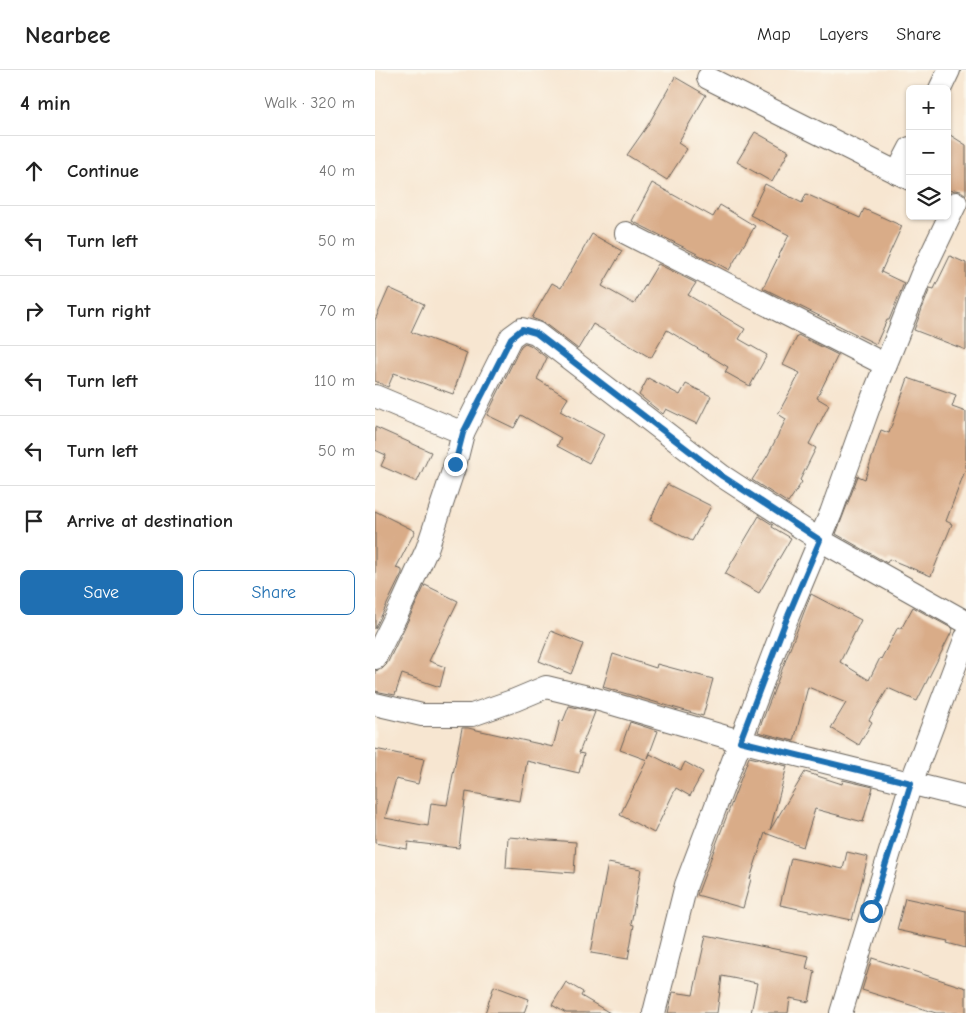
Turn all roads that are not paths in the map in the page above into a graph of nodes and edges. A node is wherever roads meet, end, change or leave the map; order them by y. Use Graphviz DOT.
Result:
graph roads {
  1 [pos="949,70"];
  2 [pos="708,78"];
  3 [pos="942,85"];
  4 [pos="903,176"];
  5 [pos="956,203"];
  6 [pos="626,232"];
  7 [pos="886,365"];
  8 [pos="375,396"];
  9 [pos="463,433"];
  10 [pos="820,540"];
  11 [pos="966,622"];
  12 [pos="966,637"];
  13 [pos="375,658"];
  14 [pos="375,704"];
  15 [pos="740,741"];
  16 [pos="911,783"];
  17 [pos="966,797"];
  18 [pos="654,1013"];
  19 [pos="841,1013"];
  1 -- 3 [label="street"];
  2 -- 4 [label="street"];
  5 -- 7 [label="street"];
  6 -- 7 [label="street"];
  7 -- 10 [label="street"];
  8 -- 9 [label="street"];
  9 -- 10 [label="street"];
  9 -- 13 [label="street"];
  10 -- 11 [label="street"];
  10 -- 15 [label="street"];
  12 -- 16 [label="street"];
  14 -- 15 [label="street"];
  15 -- 16 [label="street"];
  15 -- 18 [label="street"];
  16 -- 17 [label="street"];
  16 -- 19 [label="street"];
}
